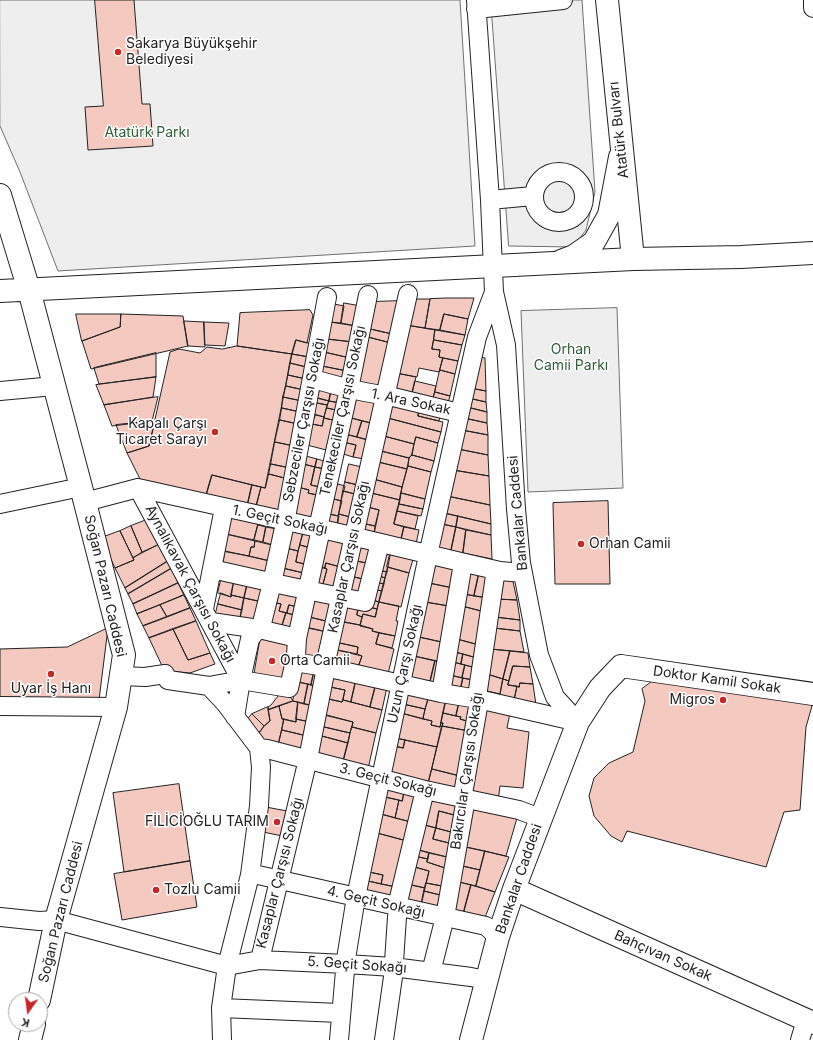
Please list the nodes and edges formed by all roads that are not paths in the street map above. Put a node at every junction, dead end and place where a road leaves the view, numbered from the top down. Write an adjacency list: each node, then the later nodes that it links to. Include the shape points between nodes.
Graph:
1 (563, 0): 4 (street)
2 (607, 0): 6 (main road, Atatürk Bulvarı)
3 (813, 0): 5 (street)
4 (476, 4): 9 (street, Bankalar Caddesi)
5 (813, 8)
6 (621, 153): 11 (main road, Atatürk Bulvarı); 12 (main road, via 609,215 594,242)
7 (0, 195): 14 (main road, Soğan Pazarı Caddesi)
8 (533, 196): 9 (street)
9 (490, 200): 13 (street, Bankalar Caddesi)
10 (813, 253): 11 (main road)
11 (633, 259): 12 (main road)
12 (557, 264): 13 (main road)
13 (492, 266): 14 (main road); 16 (street, Bankalar Caddesi)
14 (29, 290): 15 (main road); 21 (main road, Soğan Pazarı Caddesi)
15 (0, 291)
16 (494, 292): 25 (street, Uzun Çarşı Sokağı, via 476,337); 38 (street, Bankalar Caddesi, via 506,345 516,509)
17 (408, 294): 24 (street, Kasaplar Çarşısı Sokağı)
18 (368, 295): 22 (street, Tenekeciler Çarşısı Sokağı)
19 (327, 297): 30 (street, Sebzeciler Çarşısı Sokağı)
20 (317, 380): 22 (street, 1. Ara Sokak)
21 (54, 386): 23 (street); 27 (main road, Soğan Pazarı Caddesi)
22 (349, 389): 24 (street, 1. Ara Sokak); 31 (street, Tenekeciler Çarşısı Sokağı)
23 (0, 391)
24 (384, 396): 25 (street, 1. Ara Sokak); 32 (street, Kasaplar Çarşısı Sokağı)
25 (459, 413): 34 (street, Uzun Çarşı Sokağı)
26 (138, 488): 27 (street, 1. Geçit Sokağı); 29 (street, 1. Geçit Sokağı); 42 (street, Aynalıkavak Çarşısı Sokağı)
27 (83, 494): 28 (street, 1. Geçit Sokağı); 48 (main road, Soğan Pazarı Caddesi, via 124,655)
28 (0, 504)
29 (224, 508): 30 (street, 1. Geçit Sokağı); 36 (street)
30 (285, 521): 31 (street, 1. Geçit Sokağı); 39 (street, Sebzeciler Çarşısı Sokağı)
31 (320, 528): 32 (street, 1. Geçit Sokağı); 40 (street, Tenekeciler Çarşısı Sokağı)
32 (354, 537): 33 (street, 1. Geçit Sokağı); 41 (street, Kasaplar Çarşısı Sokağı)
33 (380, 543): 34 (street, 1. Geçit Sokağı); 41 (street, via 365,602)
34 (428, 554): 35 (street, 1. Geçit Sokağı); 50 (street, Uzun Çarşı Sokağı)
35 (465, 563): 37 (street, 1. Geçit Sokağı); 52 (street, via 462,568)
36 (212, 569): 39 (street); 42 (street)
37 (500, 571): 38 (street, 1. Geçit Sokağı); 54 (street, Bakırcılar Çarşısı Sokağı, via 495,576)
38 (523, 573): 58 (street, Bankalar Caddesi, via 538,655 555,697)
39 (272, 583): 40 (street); 43 (street, Sebzeciler Çarşısı Sokağı)
40 (308, 590): 41 (street); 44 (street, Tenekeciler Çarşısı Sokağı)
41 (340, 597): 47 (street, Kasaplar Çarşısı Sokağı)
42 (208, 615): 43 (street); 49 (street, Aynalıkavak Çarşısı Sokağı)
43 (259, 629): 44 (street); 49 (street, Sebzeciler Çarşısı Sokağı, via 250,639)
44 (297, 638): 45 (street, Tenekeciler Çarşısı Sokağı)
45 (295, 662): 47 (street); 49 (street, Tenekeciler Çarşısı Sokağı, via 290,688)
46 (621, 666): 53 (main road, Doktor Kamil Sokak); 58 (main road, Bankalar Caddesi, via 600,688)
47 (325, 667): 50 (street); 60 (street, Kasaplar Çarşısı Sokağı)
48 (121, 676): 51 (street, via 145,677 164,674 168,680); 56 (main road, Soğan Pazarı Caddesi)
49 (241, 680): 51 (street); 57 (street, Sebzeciler Çarşısı Sokağı)
50 (401, 683): 52 (street); 61 (street, Uzun Çarşı Sokağı)
51 (209, 686): 57 (street)
52 (441, 693): 54 (street)
53 (813, 694)
54 (478, 699): 58 (street); 63 (street, Bakırcılar Çarşısı Sokağı)
55 (0, 706): 56 (street)
56 (116, 707): 72 (main road, Soğan Pazarı Caddesi)
57 (235, 717): 59 (street)
58 (578, 722): 64 (main road, Bankalar Caddesi)
59 (259, 748): 60 (street, 3. Geçit Sokağı); 65 (street, via 259,806)
60 (308, 759): 61 (street, 3. Geçit Sokağı); 66 (street, Kasaplar Çarşısı Sokağı)
61 (381, 778): 62 (street, 3. Geçit Sokağı); 68 (street, Uzun Çarşı Sokağı)
62 (425, 790): 63 (street, 3. Geçit Sokağı); 69 (street)
63 (464, 799): 64 (street, 3. Geçit Sokağı, via 519,810); 71 (street, Bakırcılar Çarşısı Sokağı)
64 (540, 818): 67 (main road, Bankalar Caddesi)
65 (250, 875): 66 (street, 4. Geçit Sokağı); 76 (street)
66 (280, 880): 68 (street, 4. Geçit Sokağı); 74 (street, Kasaplar Çarşısı Sokağı)
67 (514, 889): 73 (main road, Bankalar Caddesi); 83 (main road, Bahçıvan Sokak)
68 (356, 897): 69 (street, 4. Geçit Sokağı); 75 (street, Uzun Çarşı Sokağı)
69 (398, 907): 71 (street, 4. Geçit Sokağı); 77 (street)
70 (0, 917): 72 (street)
71 (446, 917): 73 (street, 4. Geçit Sokağı, via 486,926); 78 (street, Bakırcılar Çarşısı Sokağı)
72 (56, 920): 76 (street); 80 (main road, Soğan Pazarı Caddesi)
73 (498, 937): 79 (main road, Bankalar Caddesi)
74 (260, 960): 75 (street, 5. Geçit Sokağı); 76 (street, 5. Geçit Sokağı)
75 (346, 964): 77 (street, 5. Geçit Sokağı); 82 (street, Uzun Çarşı Sokağı)
76 (227, 966): 81 (street)
77 (393, 966): 78 (street, 5. Geçit Sokağı); 86 (street)
78 (431, 972): 79 (street, 5. Geçit Sokağı)
79 (486, 980): 87 (main road, Bankalar Caddesi)
80 (41, 992)
81 (221, 1008): 82 (street); 84 (street)
82 (340, 1013): 85 (street, Uzun Çarşı Sokağı)
83 (807, 1027)
84 (222, 1040)
85 (339, 1040)
86 (384, 1040)
87 (471, 1040)

